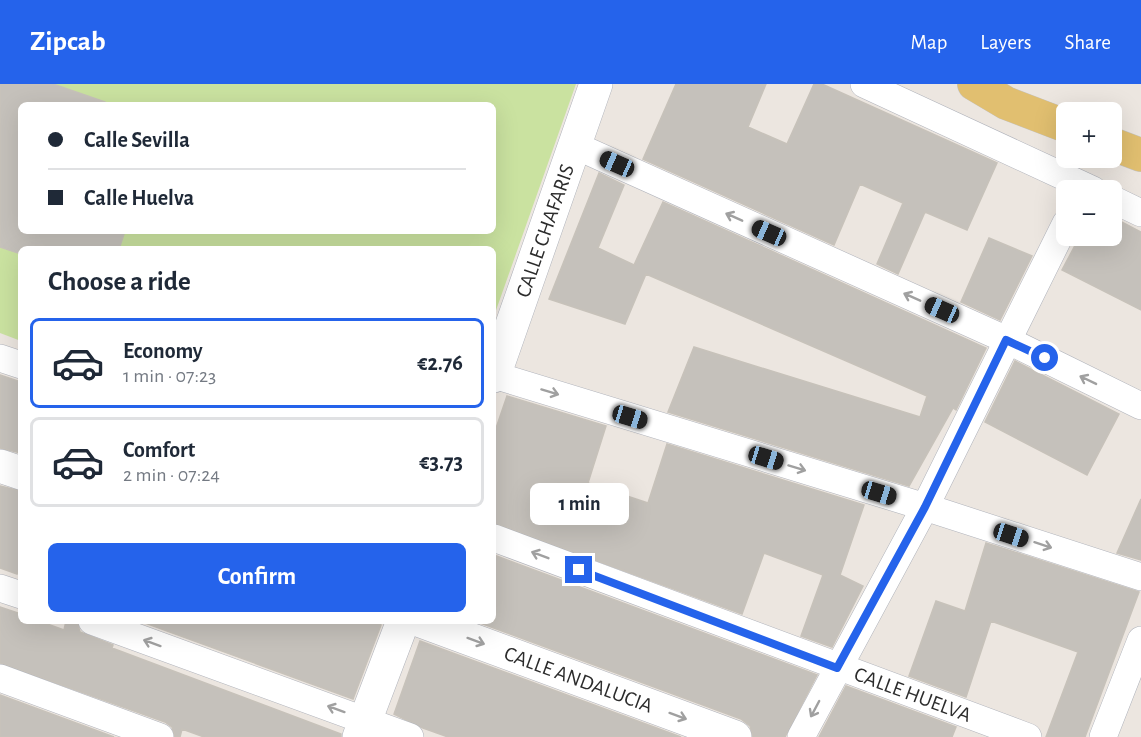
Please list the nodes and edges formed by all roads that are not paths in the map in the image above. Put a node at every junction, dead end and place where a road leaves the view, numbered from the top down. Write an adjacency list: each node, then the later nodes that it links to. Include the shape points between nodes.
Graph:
1 (596, 84): 5 (street, CALLE CHAFARIS)
2 (864, 84): 8 (street)
3 (974, 84): 4 (main road, via 1005,103)
4 (1056, 122)
5 (574, 145): 12 (street, one-way to 5); 15 (street, CALLE CHAFARIS)
6 (1122, 148): 7 (main road)
7 (1141, 155)
8 (1068, 180)
9 (1122, 204): 10 (street)
10 (1141, 213)
11 (1056, 242): 12 (street)
12 (1006, 340): 17 (street, one-way to 12); 20 (street)
13 (0, 358): 14 (street)
14 (18, 364)
15 (496, 370)
16 (496, 377): 20 (street, one-way to 20)
17 (1141, 406)
18 (0, 466): 19 (street)
19 (18, 472)
20 (925, 507): 22 (street, one-way to 22); 29 (street)
21 (496, 539): 29 (street, CALLE HUELVA, one-way to 21)
22 (1141, 577)
23 (0, 588): 24 (street)
24 (18, 594)
25 (100, 624): 31 (street, one-way to 25)
26 (402, 624): 31 (street)
27 (429, 624): 34 (street, CALLE ANDALUCIA, one-way to 34)
28 (1141, 640): 37 (street)
29 (837, 668): 35 (street, one-way to 35); 36 (street, CALLE HUELVA)
30 (0, 678): 32 (street)
31 (362, 728): 33 (street)
32 (160, 737)
33 (410, 737)
34 (735, 737)
35 (801, 737)
36 (1028, 737)
37 (1103, 737)

